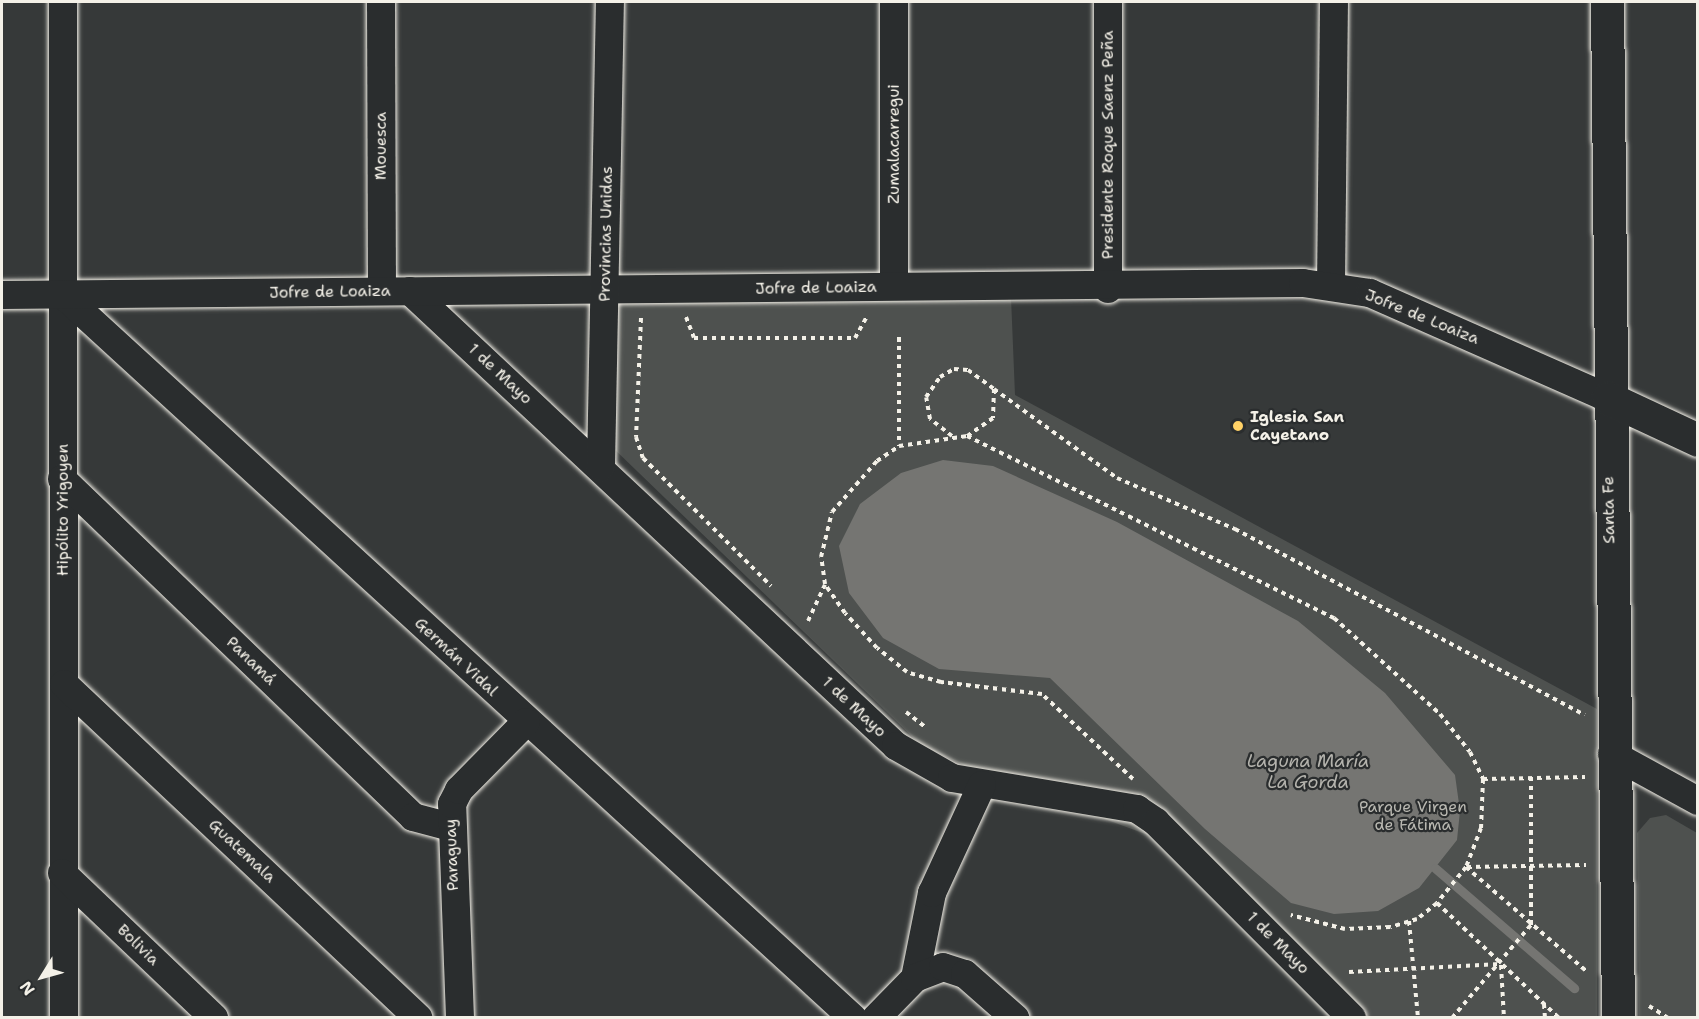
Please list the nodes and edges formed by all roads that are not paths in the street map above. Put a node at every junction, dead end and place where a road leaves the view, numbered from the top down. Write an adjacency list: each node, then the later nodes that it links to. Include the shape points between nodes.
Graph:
1 (63, 2): 14 (street, Hipólito Yrigoyen)
2 (381, 2): 12 (street, Mouesca)
3 (610, 2): 11 (street, Provincias Unidas)
4 (894, 2): 8 (street, Zumalacarregui)
5 (1108, 2): 10 (street, Presidente Roque Saenz Peña)
6 (1334, 2): 9 (street)
7 (1607, 2): 16 (street, Santa Fe)
8 (894, 286): 10 (street, Jofre de Loaiza); 11 (street, Jofre de Loaiza)
9 (1331, 286): 10 (street, Jofre de Loaiza); 16 (street, Jofre de Loaiza, via 1400,305)
10 (1108, 288)
11 (605, 290): 13 (street, Jofre de Loaiza); 18 (street, Provincias Unidas)
12 (382, 291): 13 (street, Jofre de Loaiza); 14 (street, Jofre de Loaiza)
13 (410, 291): 18 (street, 1 de Mayo)
14 (62, 294): 15 (street, Jofre de Loaiza); 19 (street, Hipólito Yrigoyen); 21 (street, Germán Vidal)
15 (2, 295)
16 (1608, 398): 17 (street); 22 (street, Santa Fe)
17 (1698, 440)
18 (601, 467): 23 (street, 1 de Mayo, via 896,746 952,778)
19 (62, 479): 20 (street, Hipólito Yrigoyen); 25 (street, Panamá, via 413,817)
20 (64, 684): 26 (street, Hipólito Yrigoyen); 31 (street, Guatemala)
21 (526, 722): 25 (street, Paraguay, via 459,789); 33 (street, Germán Vidal)
22 (1612, 754): 24 (street); 28 (street, Santa Fe)
23 (982, 785): 27 (street, via 932,893); 36 (street, 1 de Mayo, via 1137,809)
24 (1698, 801)
25 (450, 827): 32 (street, Paraguay)
26 (62, 873): 29 (street, Hipólito Yrigoyen); 30 (street, Bolivia)
27 (915, 978): 34 (street); 35 (street, via 943,967 965,974)
28 (1632, 1010)
29 (64, 1017)
30 (214, 1017)
31 (419, 1017)
32 (460, 1017)
33 (853, 1017)
34 (876, 1017)
35 (1015, 1017)
36 (1352, 1017)

